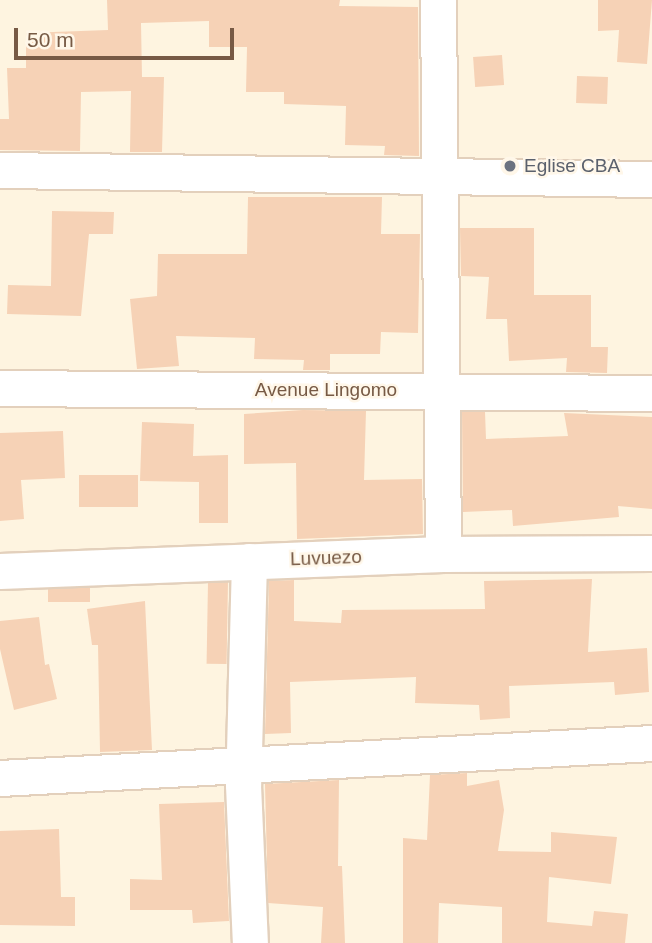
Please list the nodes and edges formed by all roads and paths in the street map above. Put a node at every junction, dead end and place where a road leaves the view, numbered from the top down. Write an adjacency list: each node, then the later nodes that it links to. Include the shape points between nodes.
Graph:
1 (438, 0): 3 (street)
2 (0, 170): 3 (street)
3 (437, 176): 4 (street); 6 (street)
4 (652, 179)
5 (0, 388): 6 (street, Avenue Lingomo)
6 (439, 391): 7 (street, Avenue Lingomo); 9 (street)
7 (652, 393)
8 (652, 553): 9 (street, Luvuezo)
9 (443, 554): 10 (street, Luvuezo)
10 (249, 561): 11 (street, Luvuezo); 13 (street)
11 (0, 571)
12 (652, 743): 13 (street)
13 (244, 762): 14 (street); 15 (street)
14 (0, 778)
15 (250, 943)

